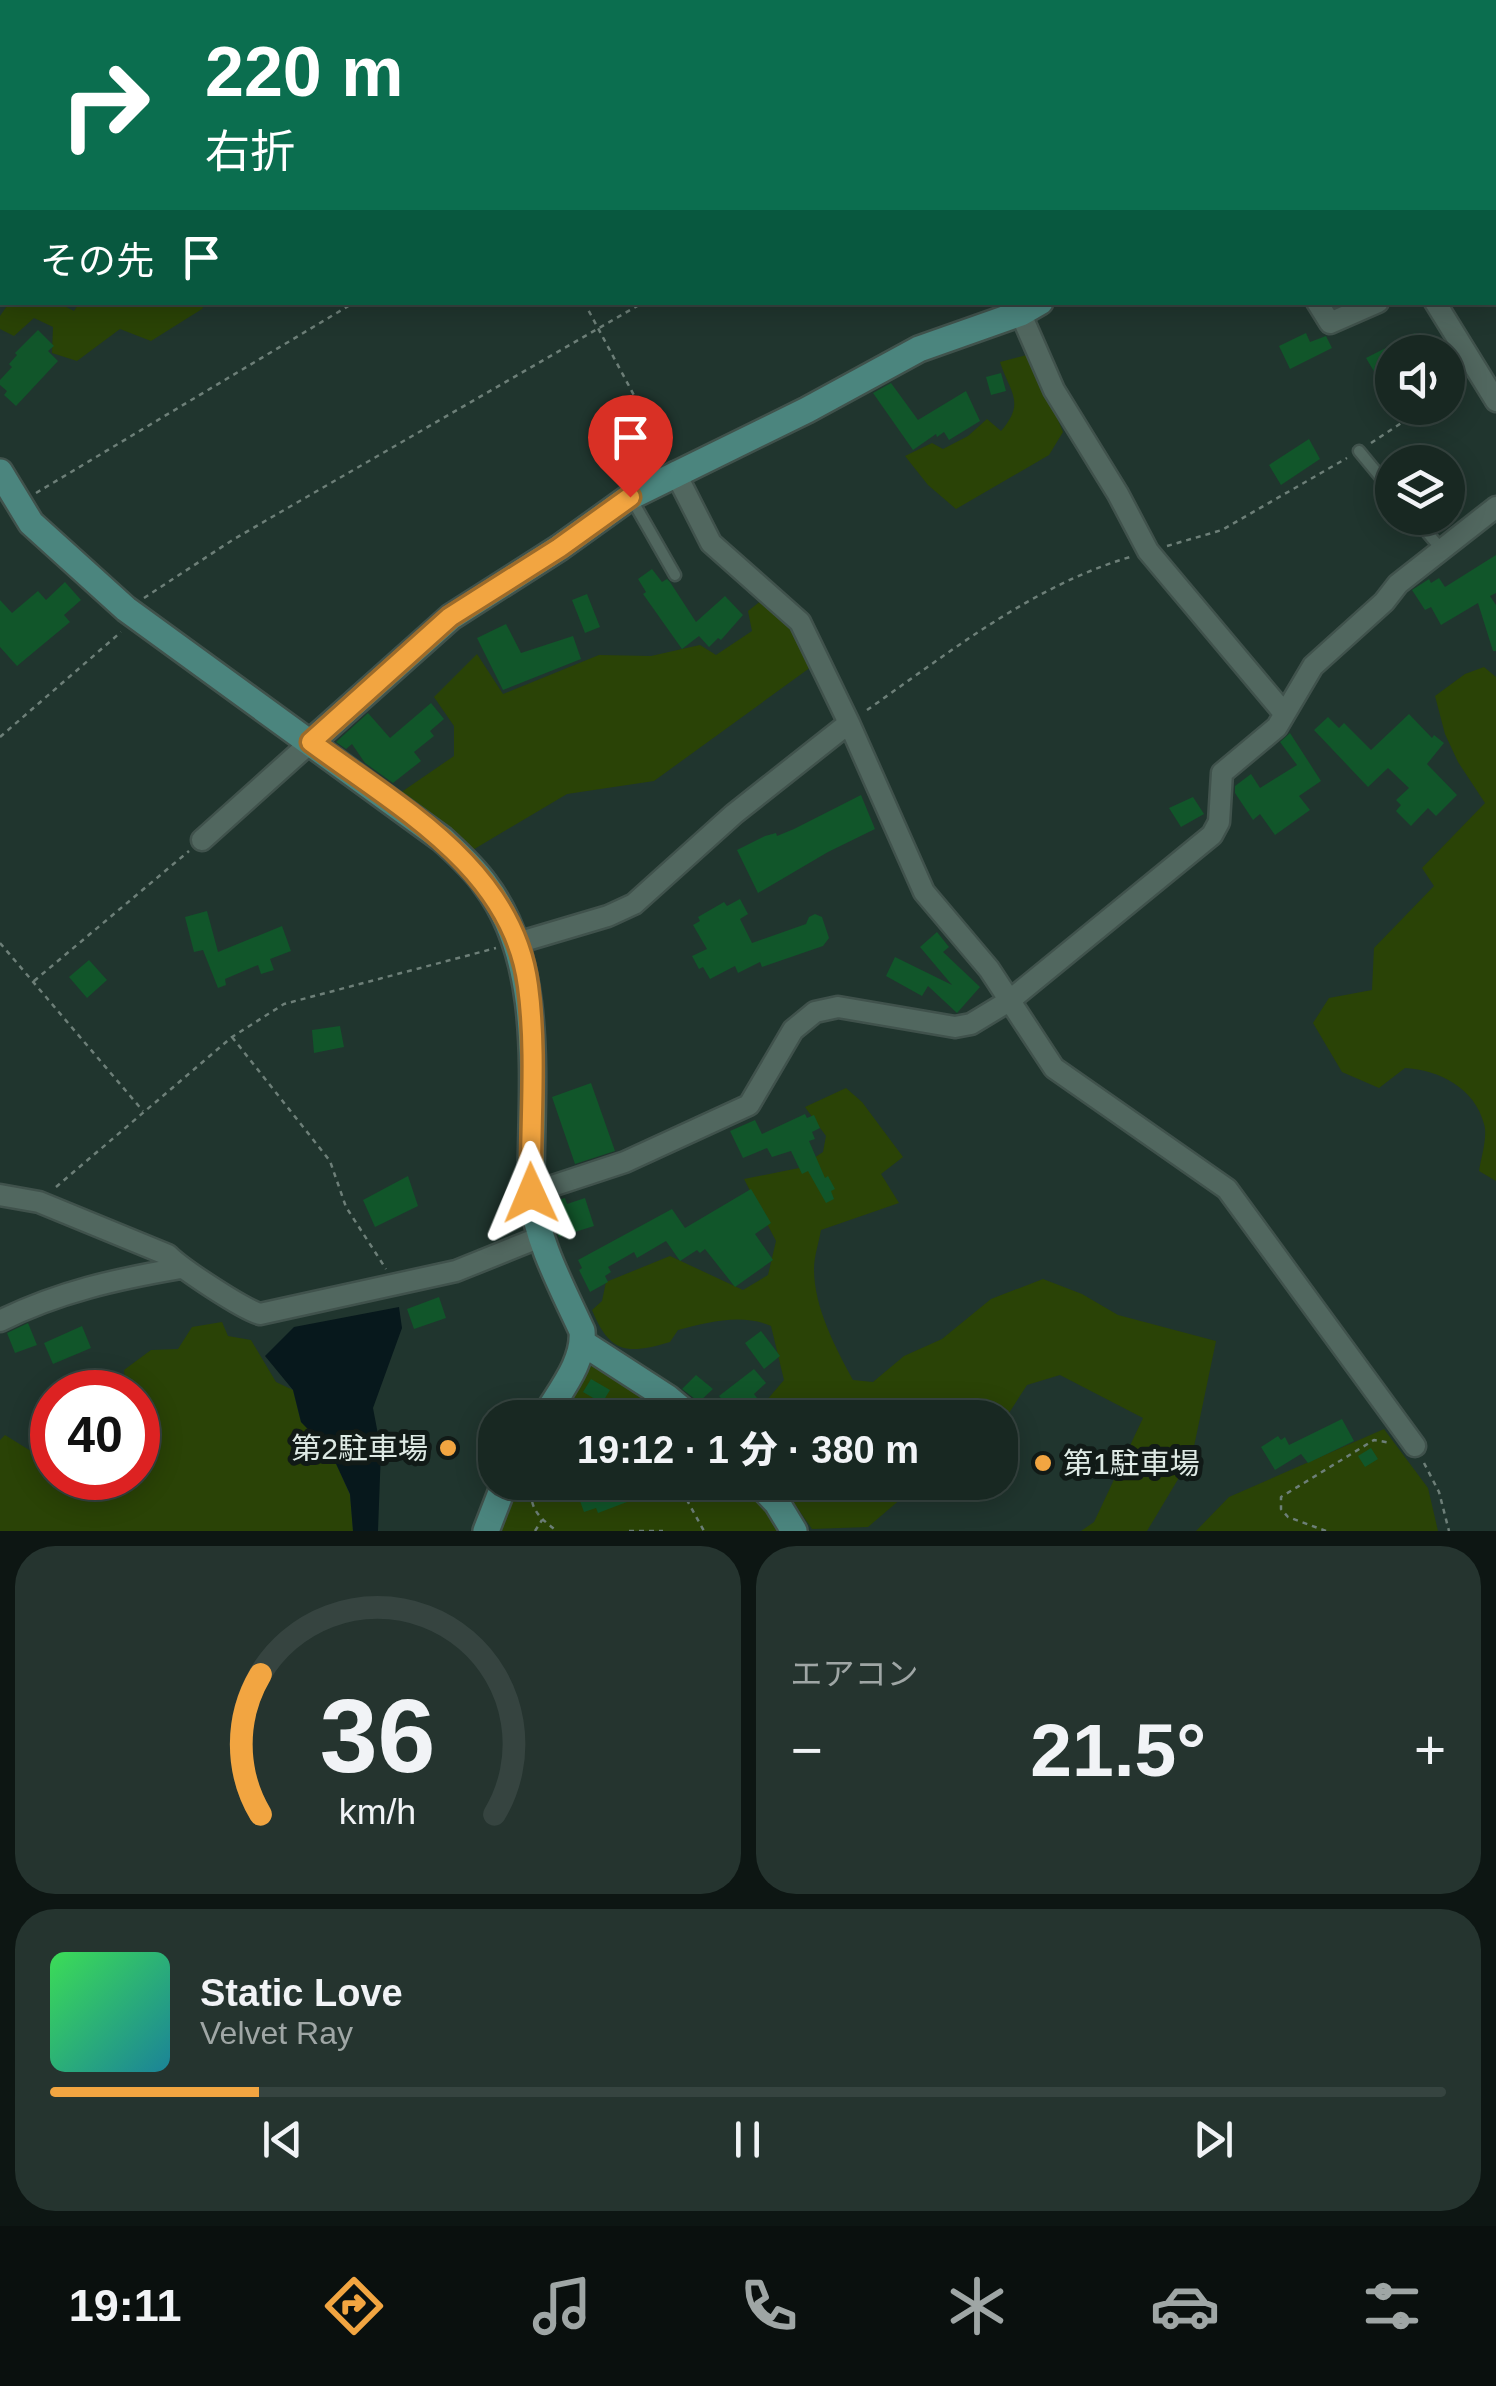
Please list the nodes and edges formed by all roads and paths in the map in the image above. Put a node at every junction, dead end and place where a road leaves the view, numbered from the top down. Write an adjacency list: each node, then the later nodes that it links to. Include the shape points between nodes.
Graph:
1 (350, 305): 16 (path)
2 (586, 305): 8 (path)
3 (638, 305): 8 (path)
4 (1319, 305): 5 (street, via 1330,324)
5 (1371, 305)
6 (1437, 305): 9 (street)
7 (1026, 306): 13 (street, via 919,349); 21 (street, via 1054,390 1148,552)
8 (599, 326): 13 (path); 20 (path, via 234,539)
9 (1496, 401)
10 (1359, 451): 11 (lane)
11 (1375, 470)
12 (0, 472): 16 (street)
13 (675, 472): 14 (street); 22 (street, via 711,544 800,622)
14 (630, 497): 19 (lane); 24 (street, via 450,617)
15 (1496, 507): 18 (street)
16 (9, 511): 20 (street)
17 (1429, 535): 18 (lane)
18 (1442, 550): 21 (street, via 1313,666)
19 (675, 576)
20 (132, 614): 23 (path); 24 (street)
21 (1284, 713): 29 (street, via 1222,773 1212,835)
22 (849, 723): 27 (street, via 634,904); 29 (street, via 924,892)
23 (0, 737)
24 (311, 742): 25 (street); 27 (street, via 442,839 487,886)
25 (202, 840): 28 (path)
26 (0, 943): 28 (path)
27 (517, 943): 30 (path, via 284,1004); 32 (street, via 530,1016)
28 (33, 982): 31 (path)
29 (1009, 1002): 32 (street, via 954,1027 838,1007 814,1012 793,1030 749,1106 625,1162); 42 (street, via 1054,1068 1227,1189)
30 (232, 1037): 31 (path); 37 (path, via 330,1160 346,1206 378,1251)
31 (144, 1112): 34 (path)
32 (531, 1193): 35 (street)
33 (0, 1194): 34 (street)
34 (39, 1202): 36 (street, via 168,1254)
35 (538, 1238): 37 (street, via 456,1271); 39 (street)
36 (181, 1268): 37 (street, via 260,1314); 38 (street, via 106,1282)
37 (392, 1285)
38 (0, 1322)
39 (583, 1343): 40 (street); 41 (street)
40 (555, 1400)
41 (670, 1400)
42 (1415, 1446): 56 (path, via 1374,1440 1281,1497 1288,1517); 57 (path)
43 (499, 1500): 49 (street)
44 (530, 1500): 47 (path)
45 (687, 1500): 54 (path)
46 (774, 1500): 55 (street)
47 (542, 1520): 50 (path); 51 (path)
48 (657, 1530): 52 (path); 53 (path)
49 (486, 1531)
50 (536, 1531)
51 (557, 1531)
52 (629, 1531)
53 (664, 1531)
54 (704, 1531)
55 (794, 1531)
56 (1326, 1531)
57 (1450, 1531)

